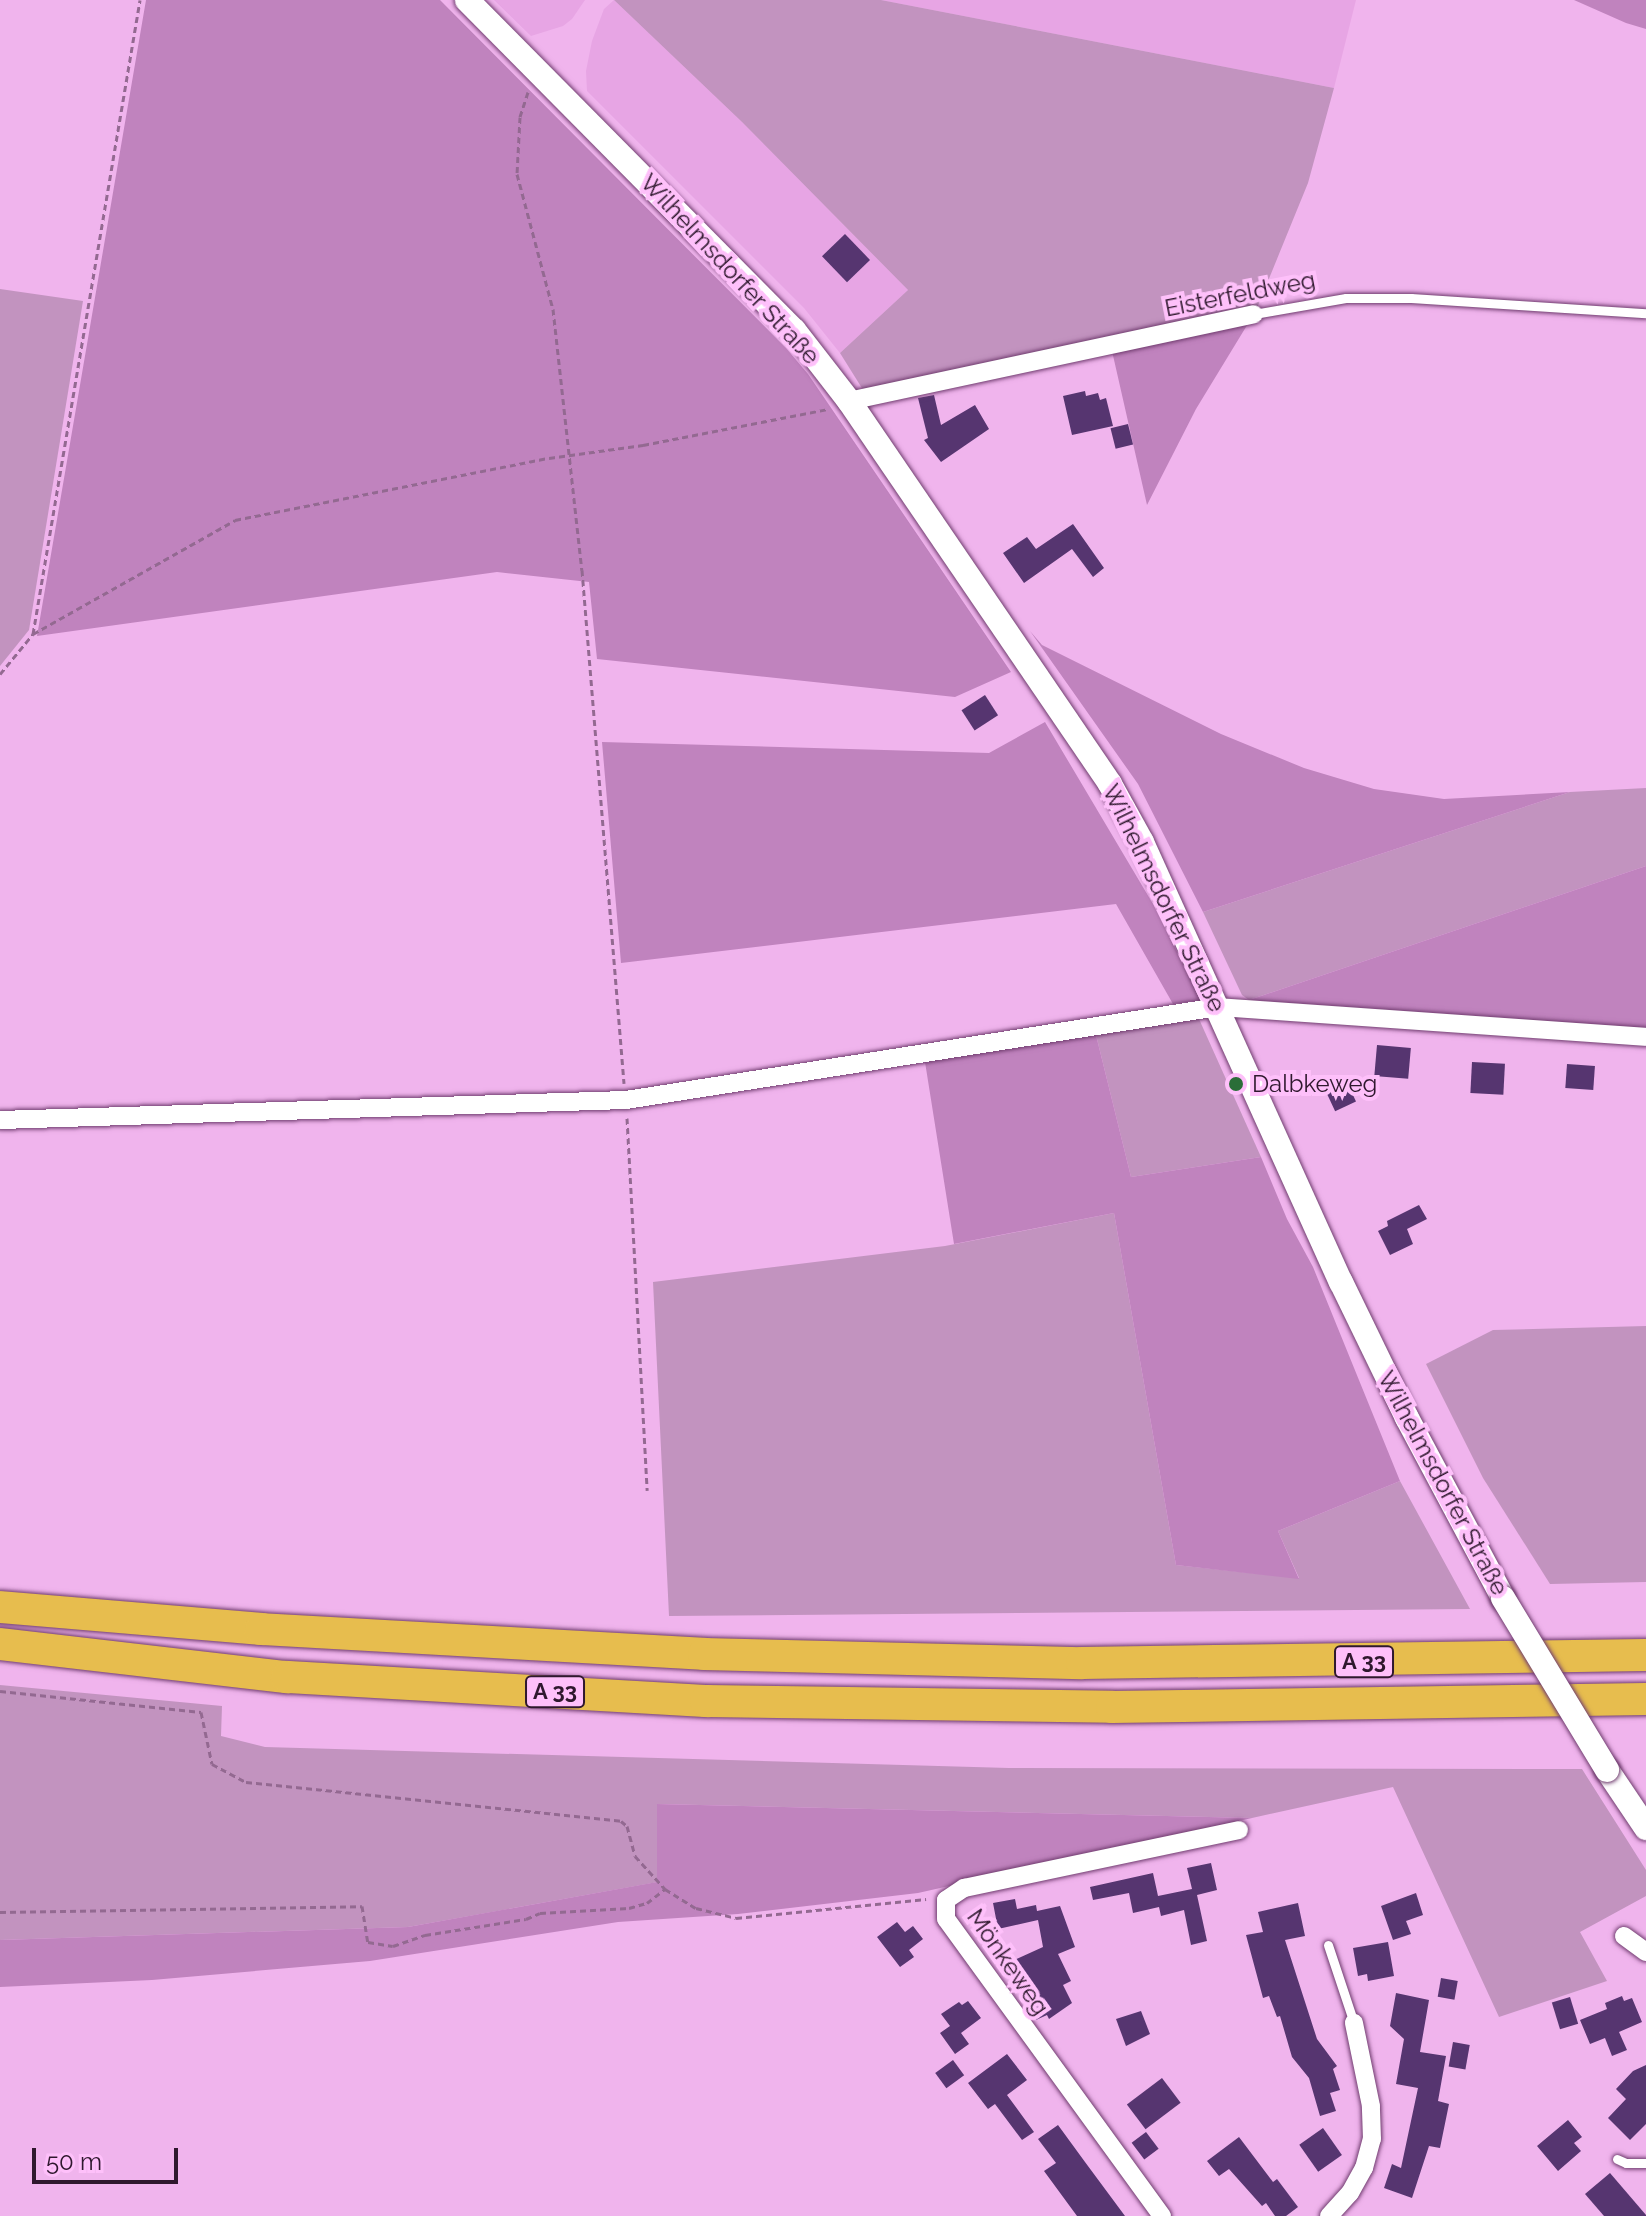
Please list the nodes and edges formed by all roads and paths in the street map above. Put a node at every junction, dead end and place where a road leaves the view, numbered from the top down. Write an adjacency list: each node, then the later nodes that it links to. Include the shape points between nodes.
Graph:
1 (140, 0): 8 (path)
2 (467, 0): 3 (street, Wilhelmsdorfer Straße)
3 (535, 67): 6 (street, Wilhelmsdorfer Straße, via 794,330); 7 (path, via 520,117 517,174 553,309)
4 (1646, 313): 5 (lane, Eisterfeldweg, via 1346,298)
5 (1254, 314): 6 (street, Eisterfeldweg)
6 (849, 401): 7 (path, via 643,445); 10 (street, Wilhelmsdorfer Straße, via 1110,784)
7 (567, 455): 8 (path, via 235,520); 12 (path, via 585,600)
8 (33, 634): 9 (path)
9 (0, 674)
10 (1218, 1007): 11 (street); 12 (street); 20 (street, Wilhelmsdorfer Straße, bridge, via 1407,1418 1503,1598)
11 (1646, 1037)
12 (626, 1100): 13 (street); 14 (path)
13 (0, 1120)
14 (647, 1490)
15 (0, 1607): 17 (highway, A 33, via 470,1643 704,1654 1082,1663)
16 (0, 1644): 19 (highway, A 33, via 287,1677 706,1701 1112,1707)
17 (1646, 1655)
18 (0, 1691): 22 (path, via 201,1712 212,1764 246,1782 621,1821 635,1856)
19 (1646, 1699)
20 (1646, 1828)
21 (1239, 1830): 23 (street, Mönkeweg, via 964,1888)
22 (665, 1889): 23 (path, via 696,1908 736,1918 917,1898); 24 (path, via 629,1908 540,1913 393,1946 368,1942 362,1906)
23 (946, 1900): 31 (street, Mönkeweg, via 946,1919)
24 (0, 1912)
25 (1624, 1936): 27 (street)
26 (1328, 1945): 28 (lane)
27 (1646, 1952)
28 (1354, 2023): 32 (street, via 1371,2106 1372,2139 1364,2168)
29 (1617, 2159): 30 (lane)
30 (1646, 2163)
31 (1162, 2216)
32 (1329, 2216)

